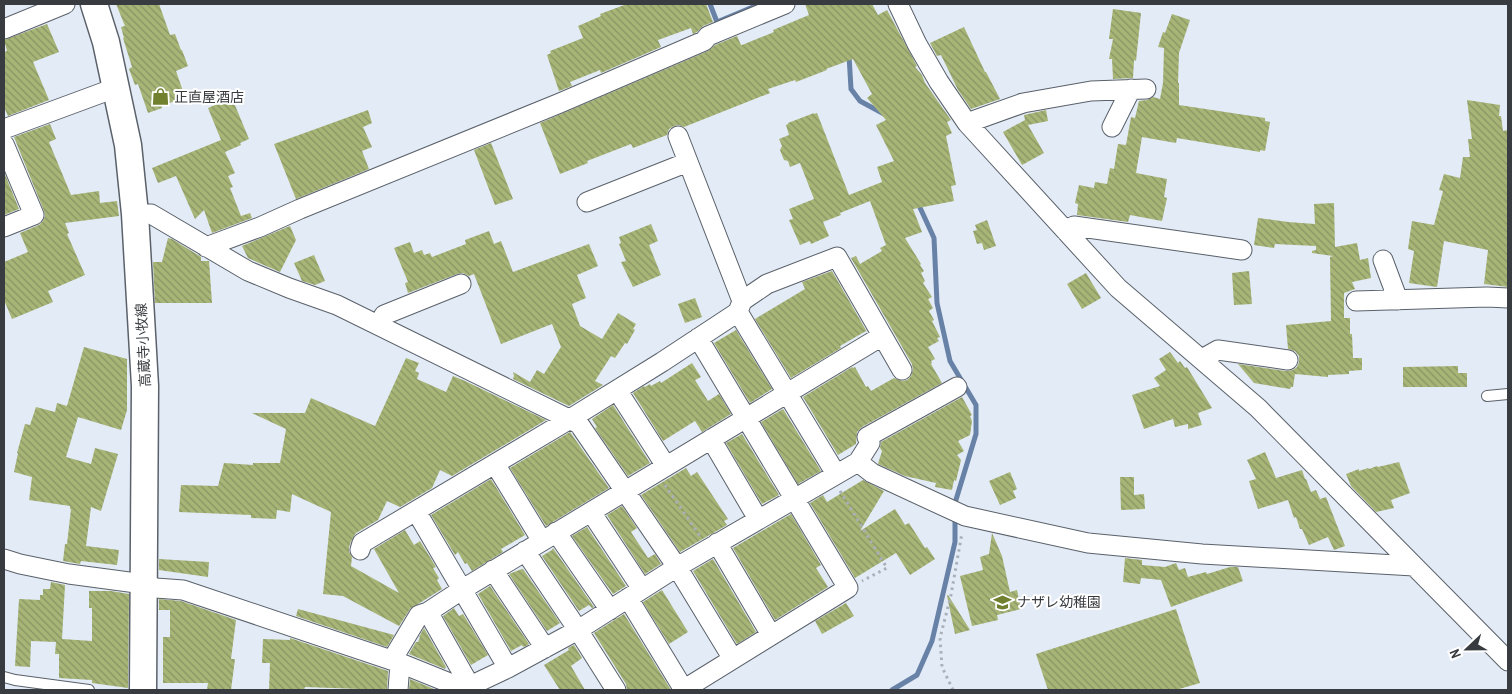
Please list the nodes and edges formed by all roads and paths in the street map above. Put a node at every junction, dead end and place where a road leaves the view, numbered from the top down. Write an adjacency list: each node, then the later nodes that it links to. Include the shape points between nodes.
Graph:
1 (65, 4): 5 (street)
2 (94, 4): 7 (main road, 高蔵寺小牧線)
3 (785, 4): 18 (street, via 560,104)
4 (898, 4): 8 (street, via 917,44)
5 (24, 12): 6 (street)
6 (4, 29)
7 (115, 88): 10 (street); 15 (main road, 高蔵寺小牧線, via 128,145)
8 (967, 124): 9 (street, via 1024,103 1091,91 1139,89); 17 (street)
9 (1112, 128)
10 (4, 129)
11 (678, 136): 13 (street)
12 (4, 144): 16 (street, via 34,215)
13 (688, 162): 14 (street); 25 (street)
14 (587, 202)
15 (136, 214): 18 (street, via 150,214); 58 (main road, 高蔵寺小牧線, via 145,386)
16 (4, 227)
17 (1065, 230): 19 (street, via 1074,226); 29 (street, via 1118,288)
18 (206, 247): 26 (street, via 248,271)
19 (1242, 250)
20 (1383, 260): 23 (street)
21 (461, 284): 26 (street, via 384,315)
22 (1508, 298): 23 (street)
23 (1398, 300): 24 (street)
24 (1356, 301)
25 (740, 307): 27 (street, via 767,284 837,257); 28 (street); 34 (street)
26 (380, 325): 38 (street)
27 (882, 336): 31 (street); 34 (street)
28 (698, 338): 33 (street); 37 (street)
29 (1202, 360): 30 (street, via 1218,350); 55 (street, via 1258,408)
30 (1288, 360)
31 (902, 370)
32 (956, 387): 40 (street, via 868,437 870,443)
33 (617, 390): 38 (street); 42 (street)
34 (786, 393): 37 (street); 43 (street)
35 (1508, 394): 36 (lane)
36 (1487, 396)
37 (746, 418): 39 (street); 45 (street)
38 (570, 419): 41 (street); 44 (street, via 579,424)
39 (711, 439): 42 (street); 49 (street)
40 (858, 462): 43 (street); 48 (street, via 872,473)
41 (494, 464): 46 (street); 50 (street)
42 (661, 469): 44 (street); 51 (path)
43 (834, 476): 45 (street); 59 (path, via 887,568)
44 (625, 491): 47 (street); 56 (street)
45 (794, 498): 49 (street); 59 (street)
46 (416, 511): 52 (street, via 362,543); 60 (street)
47 (590, 512): 50 (street); 61 (street)
48 (964, 516): 55 (street, via 1088,543 1202,554); 78 (path, via 940,638 942,667)
49 (758, 519): 51 (street)
50 (549, 537): 53 (street); 62 (street)
51 (713, 546): 56 (street); 65 (street)
52 (360, 550)
53 (525, 551): 57 (street); 64 (street)
54 (4, 558): 58 (street, via 69,574)
55 (1414, 566): 68 (street)
56 (677, 567): 61 (street); 67 (street)
57 (494, 570): 60 (street); 66 (street)
58 (144, 584): 69 (street, via 184,590); 74 (main road, 高蔵寺小牧線)
59 (848, 588): 65 (street)
60 (463, 589): 63 (street); 70 (street)
61 (635, 594): 62 (street); 77 (street)
62 (610, 610): 64 (street)
63 (428, 612): 69 (street, via 419,615); 72 (street)
64 (578, 630): 66 (street); 76 (street)
65 (772, 635): 67 (street)
66 (544, 648): 70 (street)
67 (733, 659): 77 (street)
68 (1508, 660)
69 (396, 661): 72 (street); 75 (street)
70 (508, 668): 72 (street)
71 (4, 677): 73 (lane)
72 (465, 688)
73 (89, 690)
74 (143, 690)
75 (398, 690)
76 (616, 690)
77 (684, 690)
78 (952, 690)

